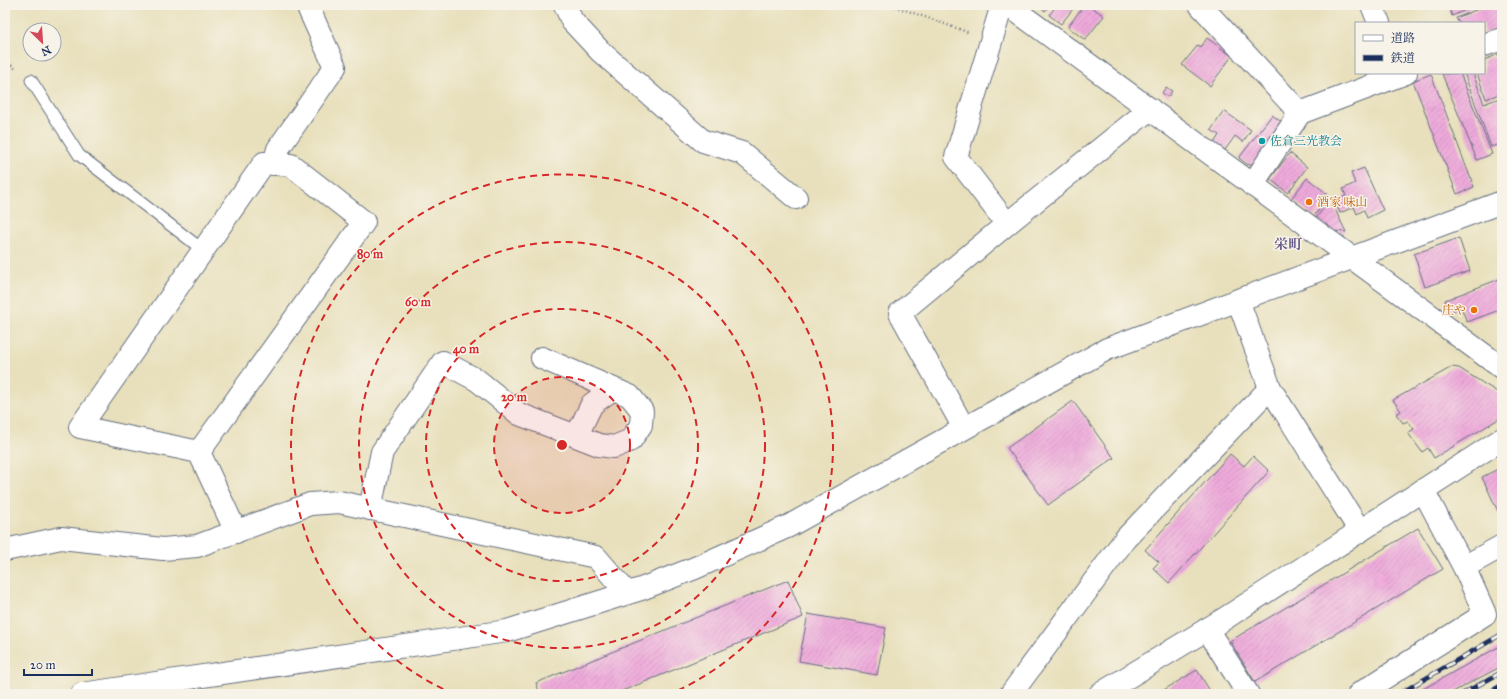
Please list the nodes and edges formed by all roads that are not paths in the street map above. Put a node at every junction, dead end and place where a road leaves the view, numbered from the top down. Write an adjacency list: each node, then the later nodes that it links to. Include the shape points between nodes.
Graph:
1 (307, 5): 14 (street, via 335,67 278,149)
2 (565, 5): 16 (street, via 572,21 601,52 703,141 742,153)
3 (1002, 5): 18 (street, via 956,157)
4 (1008, 5): 12 (street)
5 (1200, 5): 13 (street)
6 (1372, 5): 7 (street)
7 (1379, 22)
8 (1502, 39): 9 (street)
9 (1485, 45)
10 (1402, 74): 13 (street)
11 (31, 80): 19 (lane, via 79,155)
12 (1150, 109): 15 (street); 18 (street)
13 (1300, 113): 15 (street)
14 (274, 164): 19 (street, via 264,163); 29 (street, via 291,165 364,222)
15 (1252, 185): 20 (street)
16 (796, 198)
17 (1502, 202): 20 (street)
18 (1007, 224): 26 (street, via 900,313)
19 (203, 250): 29 (street, via 80,427)
20 (1352, 258): 21 (street); 23 (street)
21 (1238, 300): 24 (street); 26 (street, via 1106,349)
22 (542, 358): 25 (street)
23 (1502, 368)
24 (1270, 388): 32 (street); 40 (street, via 1125,539)
25 (613, 389): 27 (street, via 592,404); 27 (street, via 630,396 642,411 641,425 631,440 614,447 599,445)
26 (964, 428): 37 (street, via 789,526 695,568)
27 (576, 435): 31 (street, via 519,414 477,380 443,362 382,452)
28 (1502, 440): 30 (street)
29 (199, 452): 33 (street)
30 (1423, 490): 32 (street); 36 (street)
31 (370, 509): 33 (street, via 339,502 310,504); 37 (street, via 596,557)
32 (1360, 531): 38 (street)
33 (236, 532): 35 (street, via 196,546 163,549 61,538)
34 (1502, 546): 36 (street)
35 (5, 550)
36 (1464, 567): 43 (street, via 1485,614)
37 (627, 593): 39 (street, via 507,631)
38 (1207, 629): 41 (street); 42 (street)
39 (82, 694)
40 (1011, 694)
41 (1100, 694)
42 (1248, 694)
43 (1358, 694)

